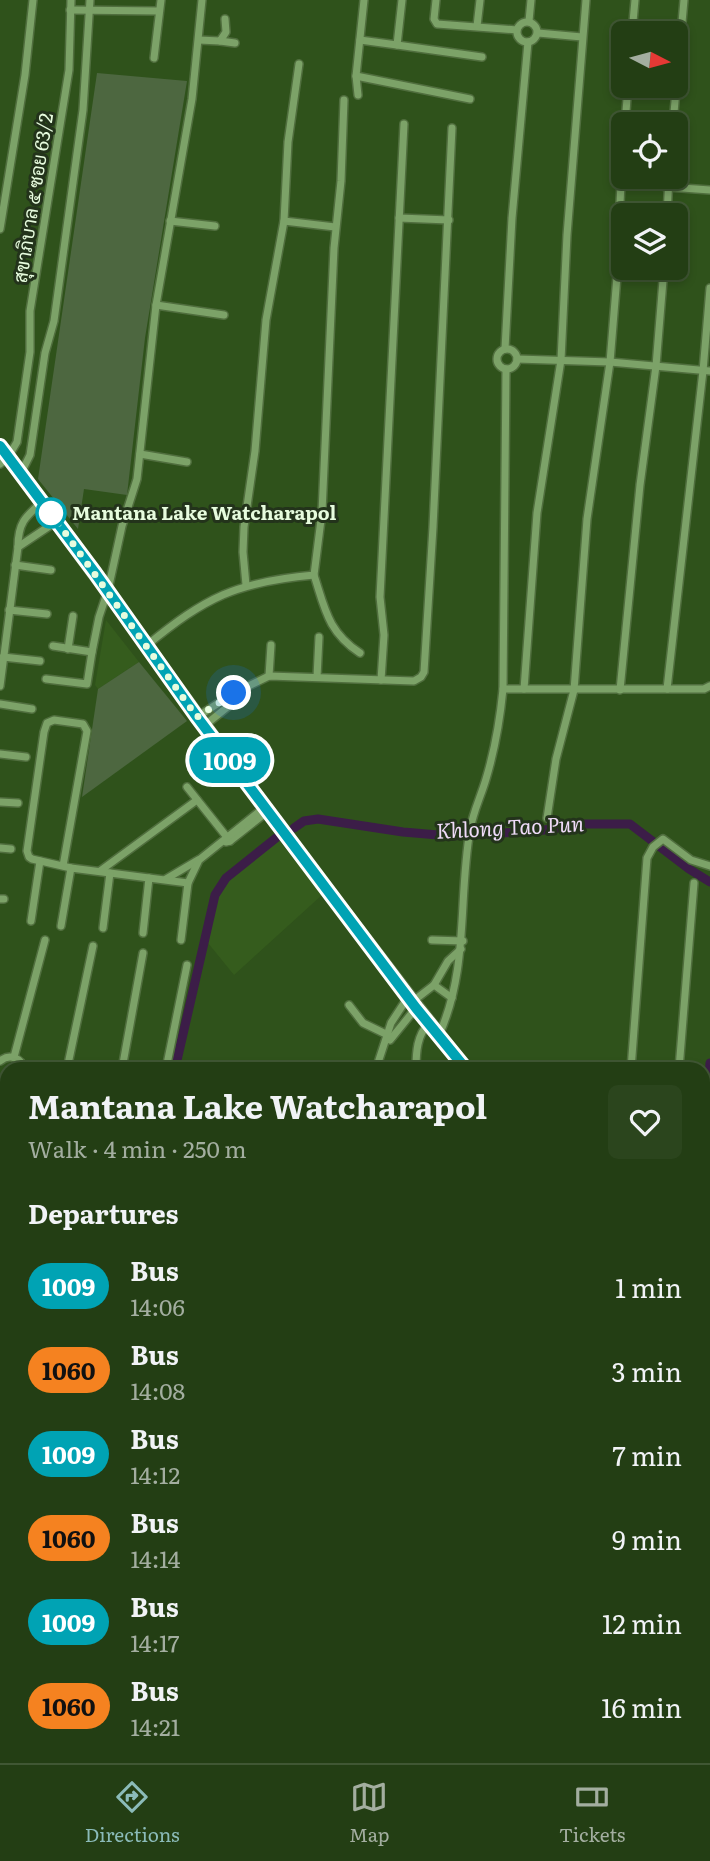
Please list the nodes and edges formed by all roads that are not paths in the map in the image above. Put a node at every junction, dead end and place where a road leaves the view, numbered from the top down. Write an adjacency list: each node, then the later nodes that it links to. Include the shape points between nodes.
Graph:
1 (33, 0): 48 (street)
2 (71, 0): 14 (street, สุขาภิบาล ๕ ซอย 63/2)
3 (90, 0): 15 (street)
4 (160, 0): 16 (street)
5 (202, 0): 24 (street)
6 (364, 0): 25 (street)
7 (402, 0): 29 (street)
8 (436, 0): 20 (street, via 437,24)
9 (480, 0): 20 (street)
10 (531, 0): 18 (street)
11 (586, 0): 23 (street)
12 (635, 0): 19 (street)
13 (684, 0): 37 (street)
14 (70, 10): 15 (street); 55 (street, สุขาภิบาล ๕ ซอย 63/2, via 69,70 30,311)
15 (89, 10): 16 (street); 56 (street, via 83,110 54,321)
16 (159, 11): 31 (street)
17 (225, 19): 26 (street, via 227,29)
18 (529, 21): 21 (street); 22 (street)
19 (633, 21)
20 (477, 26): 21 (street)
21 (517, 30): 27 (street, via 519,39)
22 (538, 33): 23 (street); 27 (street)
23 (582, 37): 58 (street)
24 (199, 40): 26 (street); 45 (street)
25 (360, 40): 29 (street); 33 (street)
26 (220, 41): 28 (street)
27 (528, 42): 54 (street)
28 (235, 43)
29 (397, 45): 30 (street)
30 (482, 57)
31 (154, 58)
32 (299, 64): 44 (street, via 288,142)
33 (356, 76): 34 (street); 35 (street)
34 (358, 95)
35 (470, 99)
36 (344, 100): 47 (street)
37 (674, 112)
38 (404, 124): 42 (street)
39 (452, 128): 43 (street)
40 (688, 188): 41 (street)
41 (710, 190)
42 (399, 218): 43 (street); 93 (street, via 380,597 384,635)
43 (449, 220): 93 (street, via 426,664 414,681)
44 (285, 221): 47 (street); 76 (street, via 265,320 244,527)
45 (170, 222): 46 (street); 52 (street)
46 (215, 226)
47 (335, 227): 75 (street, via 322,512)
48 (0, 229)
49 (617, 280): 59 (street)
50 (663, 280): 60 (street)
51 (710, 288): 62 (street)
52 (156, 305): 53 (street); 65 (street)
53 (224, 315)
54 (506, 349): 57 (street); 61 (street, via 497,359)
55 (30, 352): 56 (street); 63 (street, สุขาภิบาล ๕ ซอย 63/2)
56 (45, 353): 66 (street)
57 (517, 359): 58 (street); 61 (street)
58 (561, 360): 59 (street); 97 (street, via 537,513)
59 (610, 362): 60 (street); 99 (street, via 587,519)
60 (656, 366): 62 (street); 100 (street)
61 (506, 369): 96 (street)
62 (707, 371): 98 (street)
63 (17, 442): 66 (street); 67 (street)
64 (0, 446): 67 (main road)
65 (140, 454): 68 (street); 77 (street)
66 (30, 455): 69 (street)
67 (4, 460): 69 (main road)
68 (187, 462)
69 (21, 473): 70 (main road)
70 (43, 502): 71 (main road); 72 (street, via 19,527)
71 (57, 521): 72 (street); 77 (main road)
72 (18, 547): 73 (street)
73 (15, 565): 74 (street); 78 (street)
74 (51, 570)
75 (314, 575): 76 (street); 87 (street, via 338,637)
76 (246, 585): 84 (street, via 195,609)
77 (108, 590): 84 (main road); 86 (street)
78 (9, 610): 79 (street); 88 (street)
79 (47, 614)
80 (74, 616): 85 (street)
81 (319, 637): 91 (street)
82 (271, 645): 90 (street)
83 (53, 646): 85 (street)
84 (146, 646): 103 (main road)
85 (68, 649): 86 (street)
86 (92, 652): 92 (street, via 87,684)
87 (359, 653)
88 (3, 657): 89 (street); 94 (street)
89 (40, 661)
90 (269, 676): 91 (street); 103 (street, via 225,698)
91 (317, 677): 93 (street)
92 (46, 679)
93 (381, 680)
94 (0, 686)
95 (710, 686): 98 (street)
96 (503, 689): 97 (street); 132 (street, via 495,747 470,834)
97 (524, 689): 99 (street)
98 (667, 689): 100 (street)
99 (574, 690): 100 (street); 111 (street)
100 (620, 690)
101 (0, 704): 102 (street)
102 (32, 709)
103 (201, 721): 110 (main road)
104 (0, 754): 105 (street)
105 (26, 757)
106 (187, 787): 107 (street)
107 (197, 800): 112 (street); 119 (street)
108 (0, 802): 109 (street)
109 (18, 803)
110 (266, 809): 112 (street); 138 (main road)
111 (547, 818)
112 (226, 840): 115 (street)
113 (0, 848): 114 (street)
114 (11, 849)
115 (199, 860): 122 (street); 123 (street)
116 (40, 861): 118 (street); 118 (street, via 29,857 27,851 45,726 54,720 83,723 87,736); 125 (street)
117 (710, 866): 152 (street, via 691,860 663,839 648,859)
118 (67, 867): 119 (street); 126 (street)
119 (100, 871): 120 (street)
120 (110, 873): 121 (street); 127 (street)
121 (149, 878): 122 (street); 128 (street)
122 (165, 880): 123 (street)
123 (188, 883): 130 (street)
124 (694, 883): 153 (street)
125 (31, 921)
126 (61, 926)
127 (103, 929)
128 (143, 933)
129 (45, 940): 143 (street)
130 (181, 940)
131 (432, 940): 132 (street)
132 (462, 944): 136 (street); 137 (street)
133 (93, 946): 146 (street)
134 (143, 953): 147 (street)
135 (187, 965): 148 (street)
136 (434, 985): 137 (street); 138 (street)
137 (452, 998): 142 (street)
138 (412, 1002): 140 (main road); 141 (street); 141 (street, via 394,1017)
139 (349, 1005): 141 (street, via 363,1023)
140 (429, 1023): 142 (main road); 150 (street, via 416,1049)
141 (389, 1036): 149 (street)
142 (439, 1036): 151 (main road)
143 (14, 1057): 144 (street); 145 (street)
144 (0, 1061)
145 (21, 1062)
146 (68, 1062)
147 (122, 1062)
148 (167, 1062)
149 (378, 1062)
150 (416, 1062)
151 (460, 1062)
152 (632, 1062)
153 (680, 1062)

